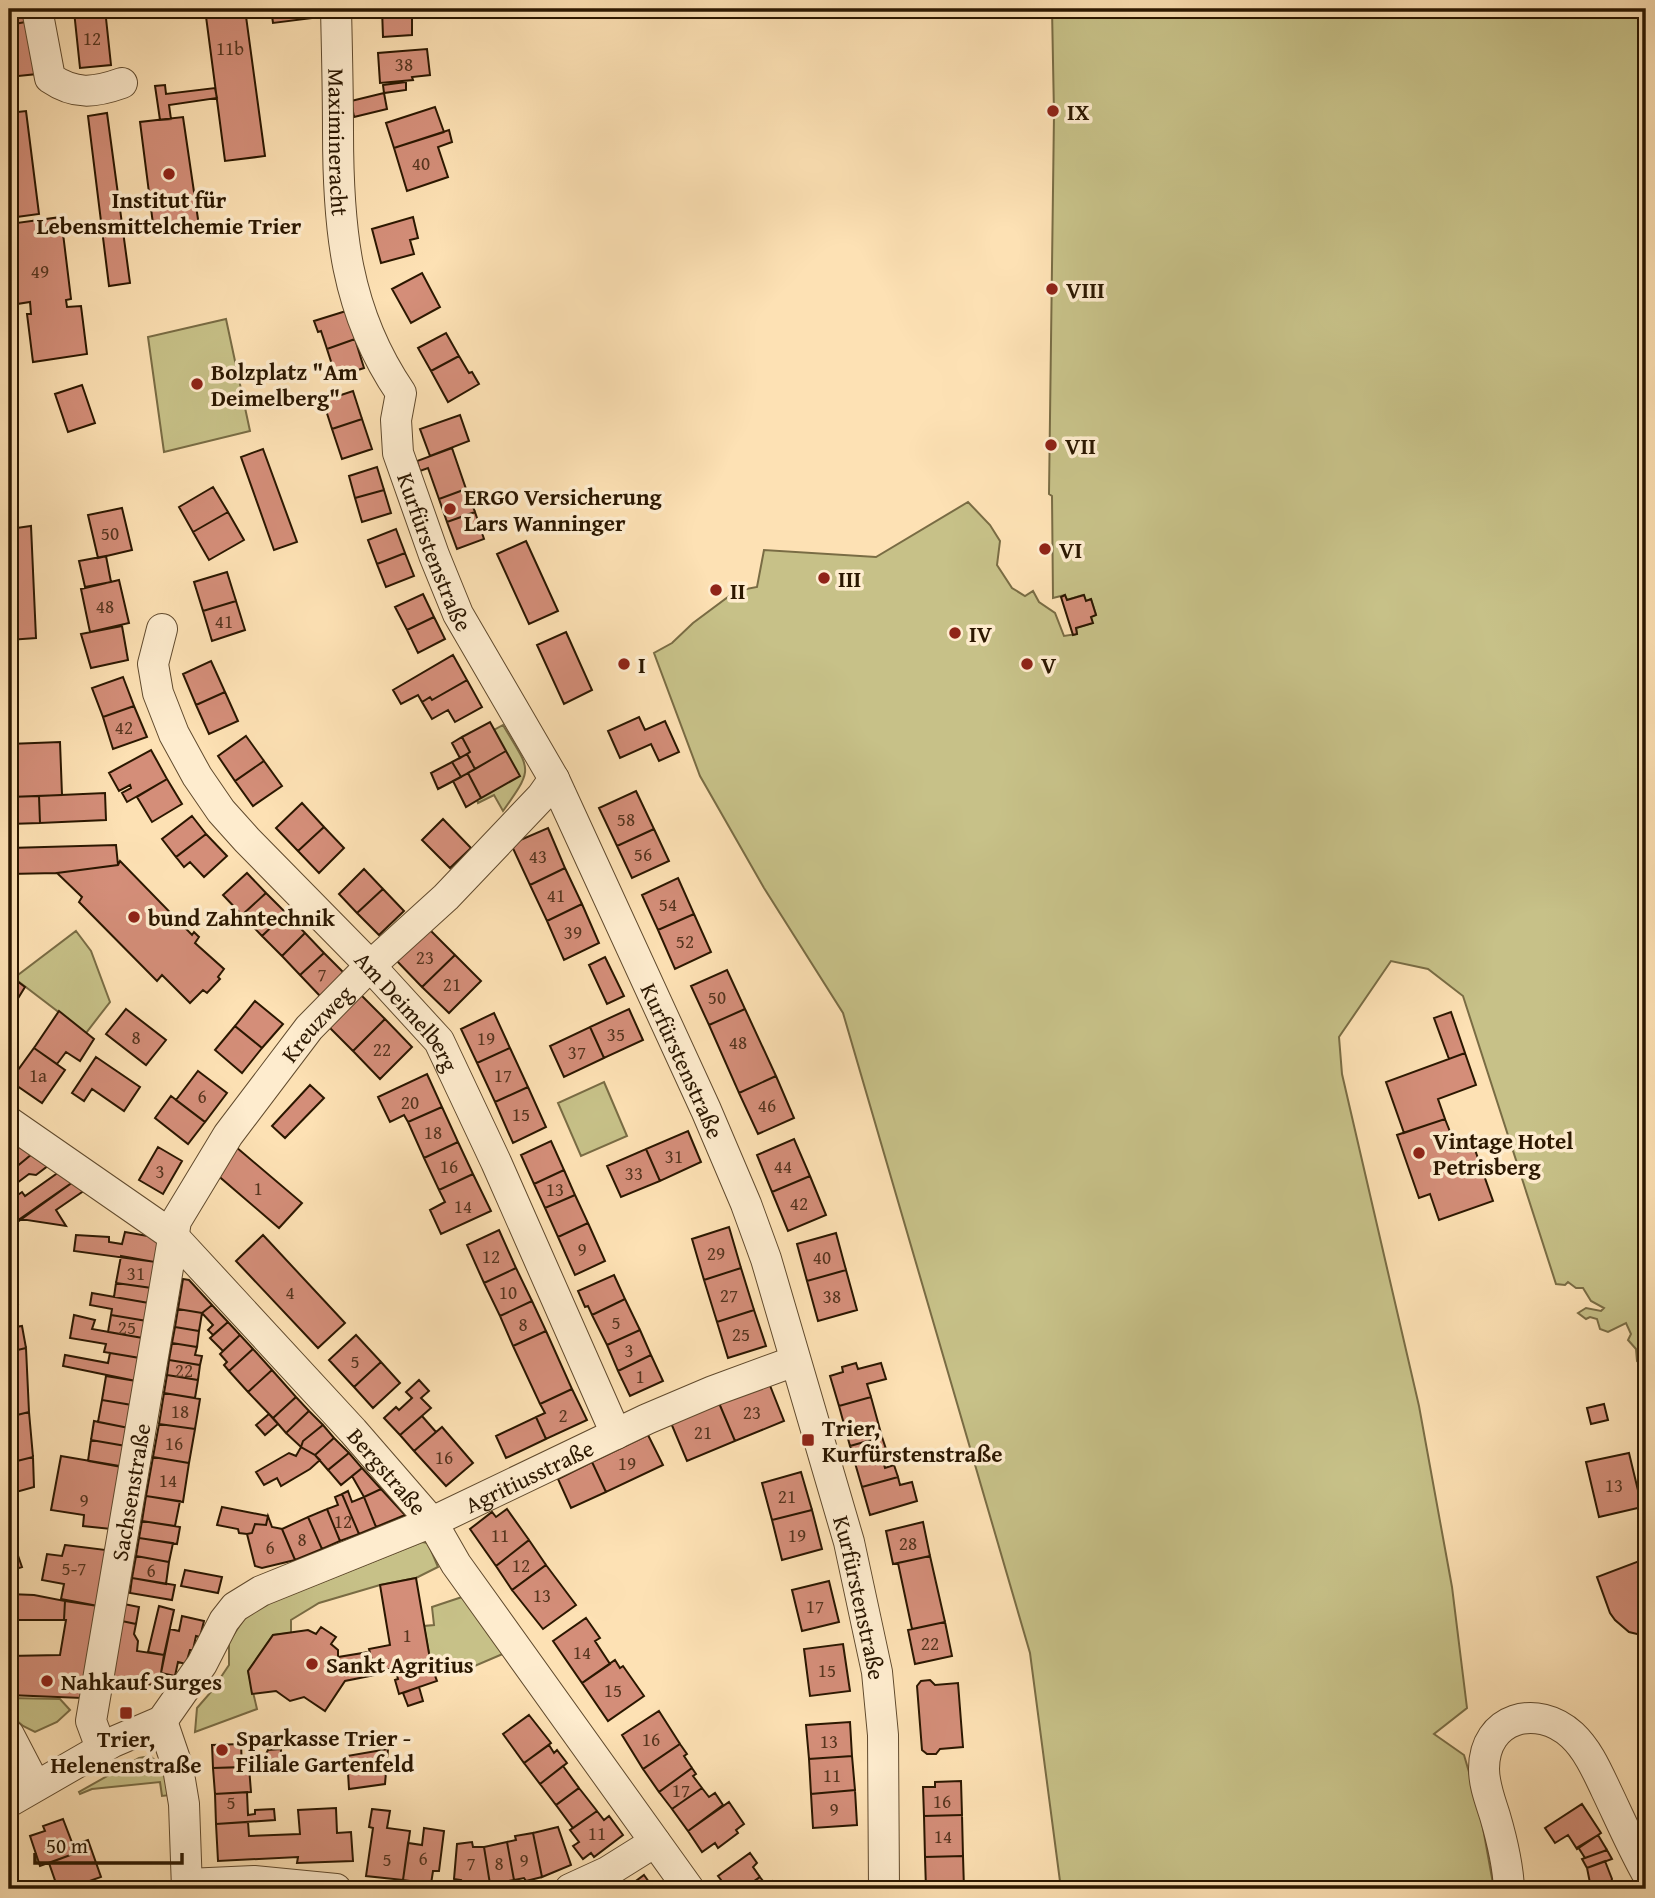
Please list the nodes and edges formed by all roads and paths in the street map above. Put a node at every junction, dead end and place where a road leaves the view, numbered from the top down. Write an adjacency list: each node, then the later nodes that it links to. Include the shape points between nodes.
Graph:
1 (37, 9): 3 (street, via 50,78 74,91)
2 (336, 9): 4 (street, Maximineracht, via 337,170)
3 (122, 83)
4 (349, 276): 6 (street, Kurfürstenstraße, via 383,366 401,393 396,420 398,453 458,614)
5 (162, 629): 7 (street, Am Deimelberg, via 153,664 158,693 197,776 247,840)
6 (554, 779): 7 (street, Kreuzweg, via 446,897); 10 (street, Kurfürstenstraße, via 746,1204)
7 (370, 966): 9 (street, Kreuzweg, via 309,1028 253,1100 205,1170); 11 (street, Am Deimelberg, via 439,1041)
8 (9, 1122): 9 (street, Bergstraße)
9 (172, 1235): 12 (street, Bergstraße); 15 (street, Sachsenstraße, via 91,1721)
10 (796, 1362): 11 (street, Agritiusstraße, via 713,1391); 24 (street, Kurfürstenstraße, via 849,1542 877,1672 883,1735)
11 (616, 1434): 12 (street, Agritiusstraße)
12 (432, 1522): 13 (street, Agritiusstraße, via 261,1591 235,1607); 18 (street, Bergstraße, via 456,1564)
13 (162, 1721): 15 (street); 20 (street, via 184,1804)
14 (9, 1735): 16 (street)
15 (101, 1748): 16 (street)
16 (35, 1785): 17 (street)
17 (9, 1802)
18 (655, 1842): 22 (street); 23 (street, Bergstraße)
19 (1646, 1872): 25 (street, via 1583,1748 1557,1724 1534,1717 1501,1730 1490,1745 1484,1767)
20 (187, 1887): 21 (street, via 254,1881)
21 (336, 1889)
22 (570, 1889)
23 (689, 1889)
24 (884, 1889)
25 (1509, 1889)

